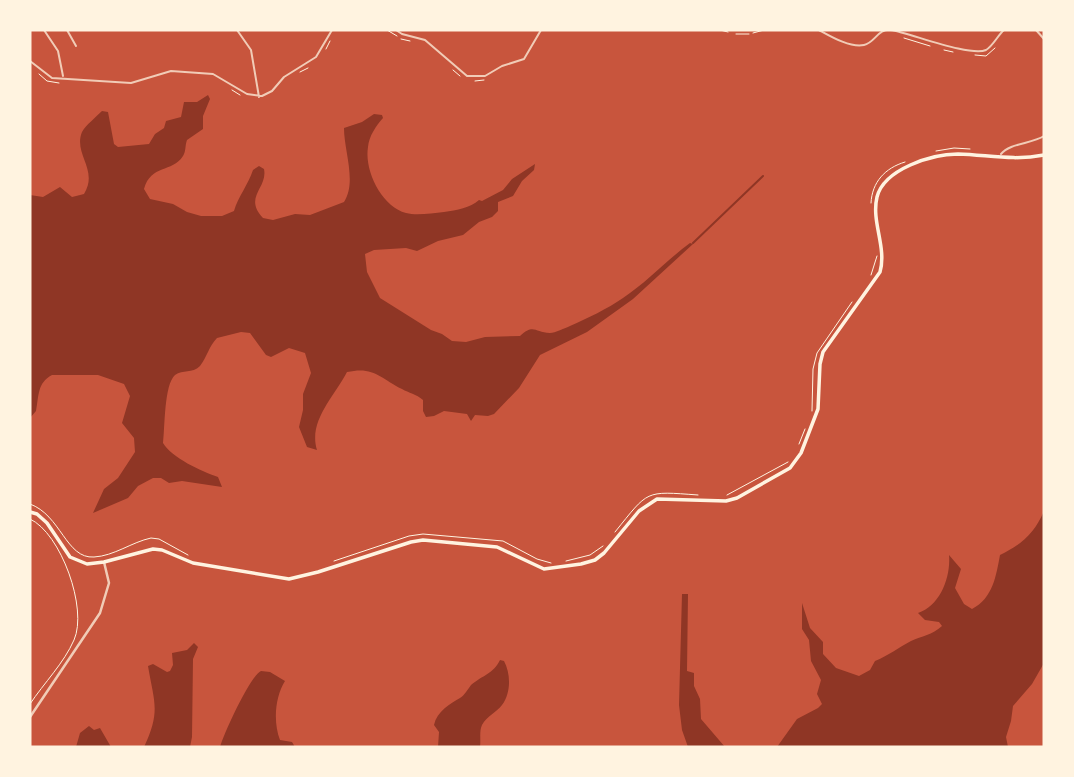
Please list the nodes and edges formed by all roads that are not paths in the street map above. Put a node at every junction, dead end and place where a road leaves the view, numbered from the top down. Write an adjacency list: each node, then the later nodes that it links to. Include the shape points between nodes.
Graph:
1 (44, 30): 15 (street, via 58,51)
2 (67, 30): 13 (street)
3 (237, 30): 16 (street, via 251,50)
4 (332, 30): 16 (street, via 316,57)
5 (396, 30): 6 (street, via 425,40 462,73 475,77 524,59)
6 (541, 30)
7 (732, 30): 8 (street)
8 (750, 30)
9 (818, 30): 10 (street, via 861,45 889,30 979,51 989,48)
10 (1004, 30)
11 (1036, 30): 12 (street)
12 (1044, 39)
13 (76, 46)
14 (30, 61): 15 (street, via 48,77)
15 (64, 78): 16 (street, via 131,83 170,71 213,74)
16 (259, 97)
17 (1044, 136): 19 (street, via 1007,149)
18 (1044, 155): 19 (main road)
19 (1000, 159): 21 (main road, via 939,156 896,172 882,184 876,202 883,257 880,272 823,352 818,409 801,453 790,468 737,498 720,502 657,499 639,511 601,556 557,569 538,568 497,547 423,540 289,579 193,563 153,549)
20 (30, 512): 21 (main road, via 47,523 69,556 87,564)
21 (104, 562): 22 (street, via 109,583 100,612)
22 (30, 717)

